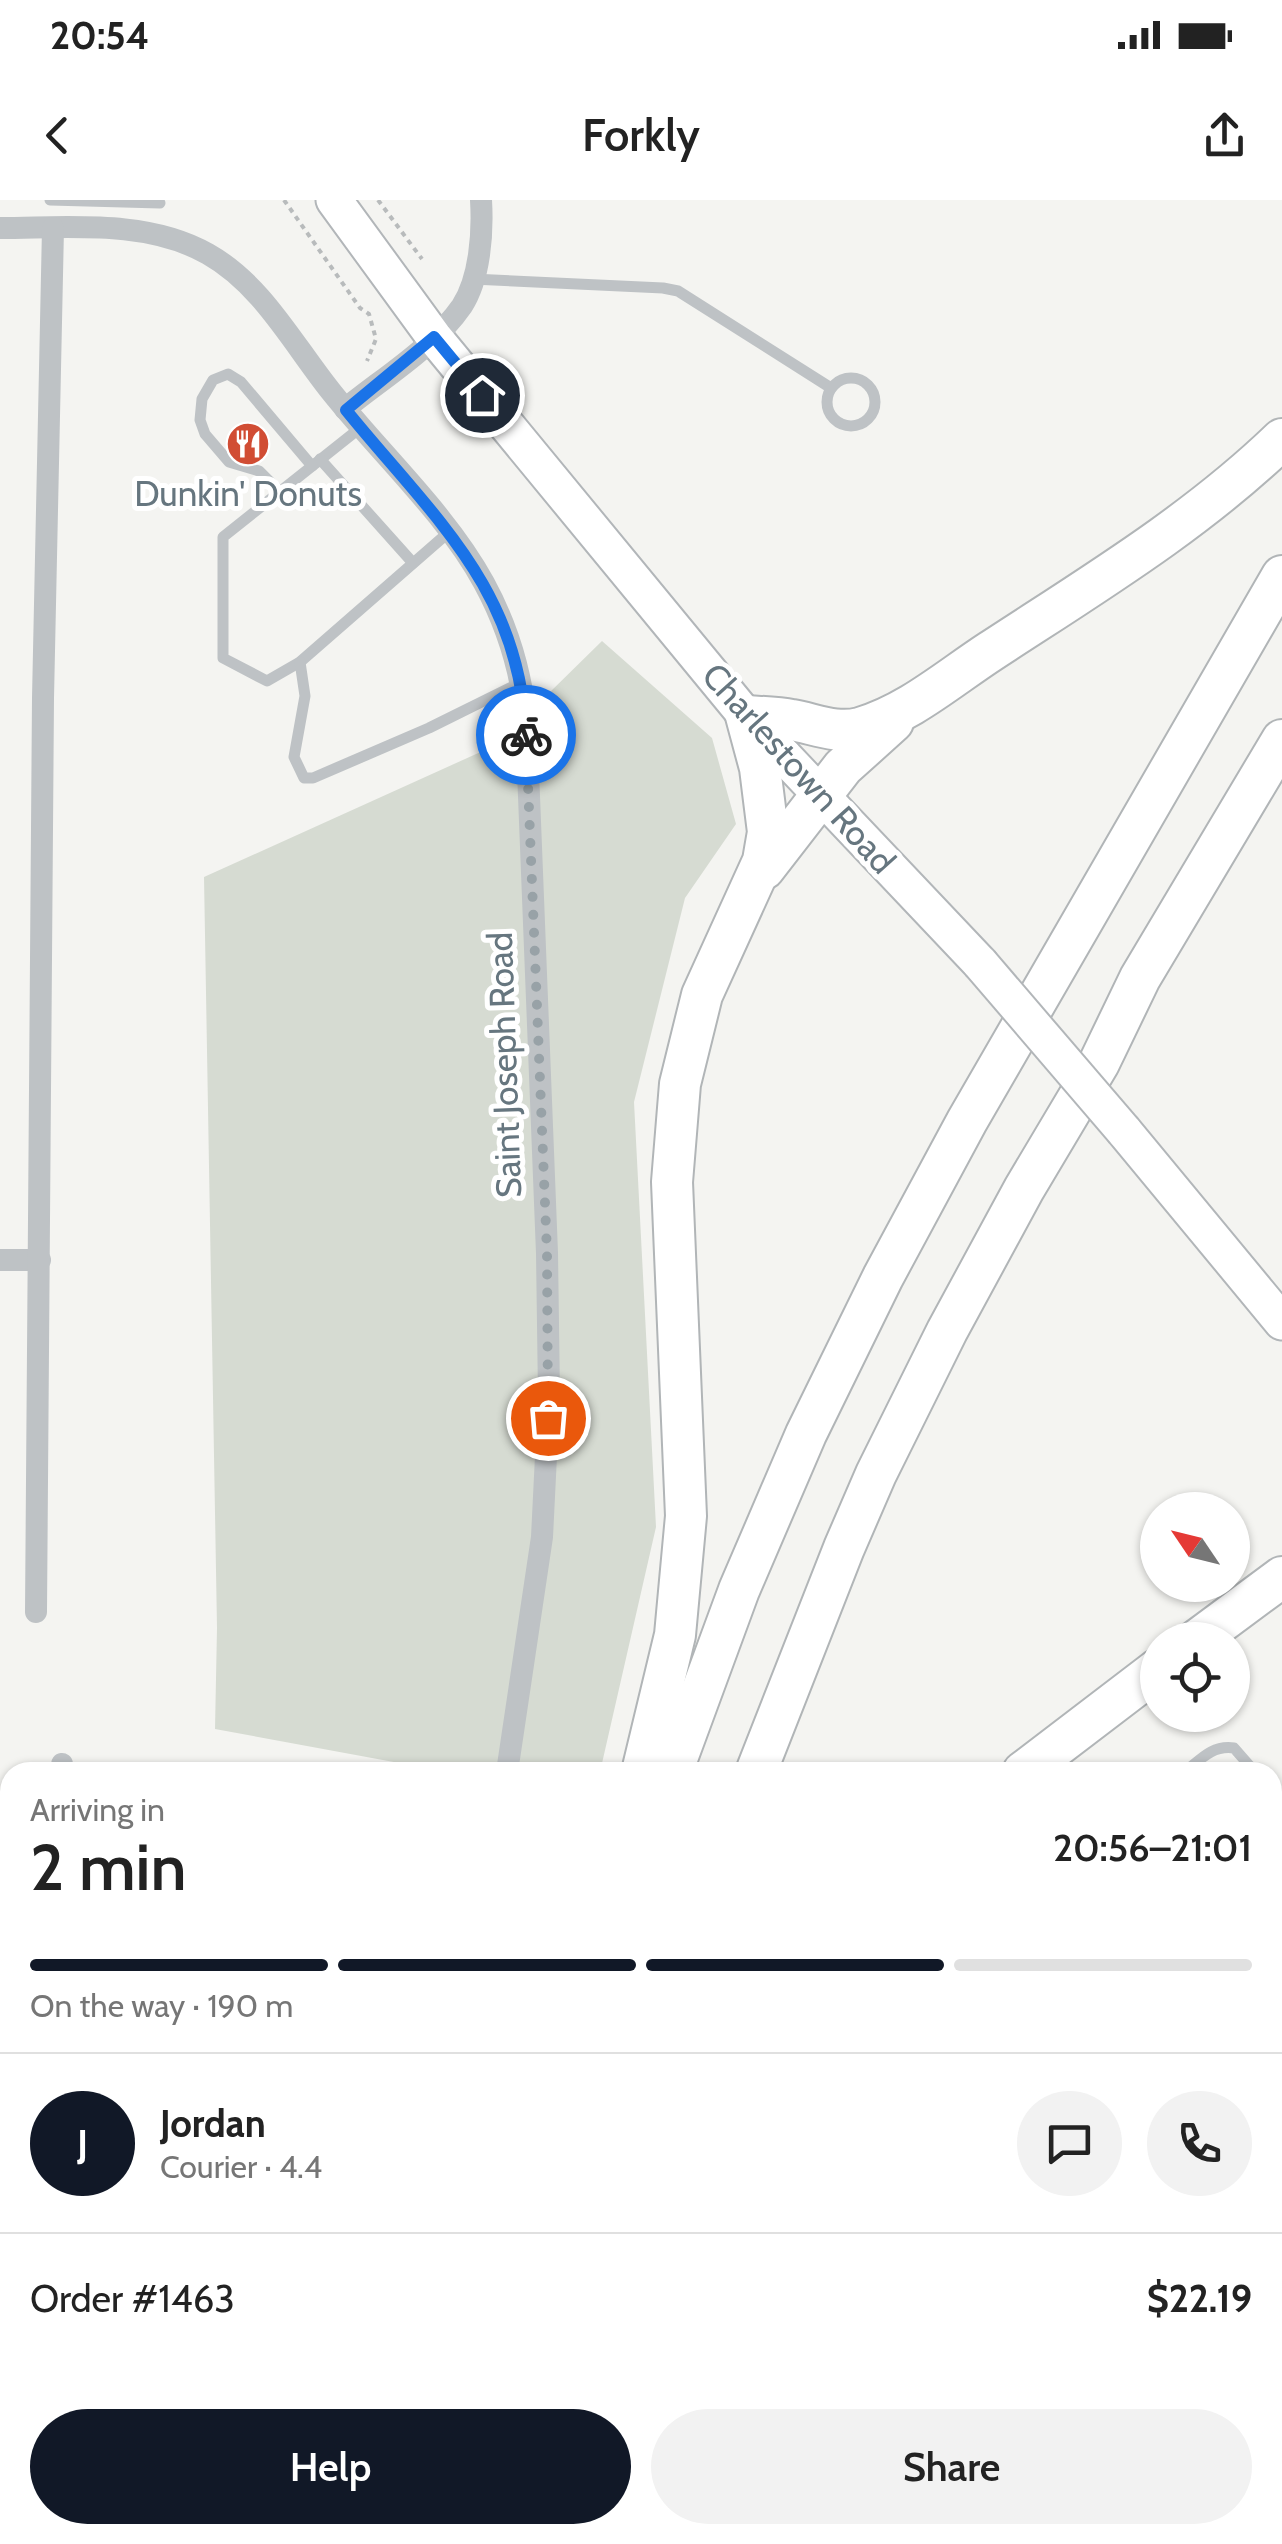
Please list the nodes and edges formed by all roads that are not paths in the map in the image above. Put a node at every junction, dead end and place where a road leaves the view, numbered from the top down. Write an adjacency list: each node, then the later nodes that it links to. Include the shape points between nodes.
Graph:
1 (50, 200): 4 (lane)
2 (334, 200): 9 (main road, Charlestown Road)
3 (481, 200): 8 (street)
4 (160, 201): 7 (lane)
5 (0, 228): 6 (street, Saint Joseph Road)
6 (53, 228): 7 (street, Saint Joseph Road); 26 (street)
7 (156, 235): 11 (street, Saint Joseph Road, via 209,254 258,294)
8 (472, 279): 9 (street, via 463,304); 10 (lane, via 678,291)
9 (434, 337): 11 (street); 21 (main road, Charlestown Road)
10 (831, 388): 10 (lane, via 828,406 837,421 867,420 874,398 867,384 844,379)
11 (353, 419): 13 (lane); 15 (street, Saint Joseph Road)
12 (1282, 439): 20 (highway, via 1164,538)
13 (316, 463): 14 (lane); 14 (lane, via 241,382 228,374 214,380 202,399 205,434 229,462 259,471); 16 (lane)
14 (280, 492): 18 (lane, via 223,537 223,658 267,682)
15 (448, 532): 16 (lane); 19 (street, Saint Joseph Road, via 499,612)
16 (413, 563): 18 (lane)
17 (1282, 576): 34 (highway, via 883,1277 806,1434)
18 (300, 662): 19 (lane, via 305,696 294,757 304,778)
19 (522, 682): 32 (street, Saint Joseph Road, via 549,1395 540,1553)
20 (908, 710): 21 (highway, via 839,731); 23 (highway, via 843,767)
21 (746, 716): 23 (main road, Charlestown Road); 24 (highway, via 768,832)
22 (1282, 740): 35 (highway, via 1140,978 1100,1063 920,1384 838,1563)
23 (824, 796): 24 (highway); 27 (main road, Charlestown Road, bridge, via 980,964)
24 (753, 885): 33 (highway, via 702,995 674,1132 686,1516 675,1635)
25 (0, 1260): 26 (street)
26 (40, 1260): 29 (street)
27 (1282, 1322)
28 (1282, 1577): 30 (highway)
29 (36, 1612)
30 (1221, 1622)
31 (1140, 1683): 36 (highway)
32 (509, 1762)
33 (644, 1762)
34 (675, 1762)
35 (760, 1762)
36 (1036, 1762)
37 (1197, 1762): 38 (lane, via 1221,1746 1234,1748)
38 (1246, 1762)

